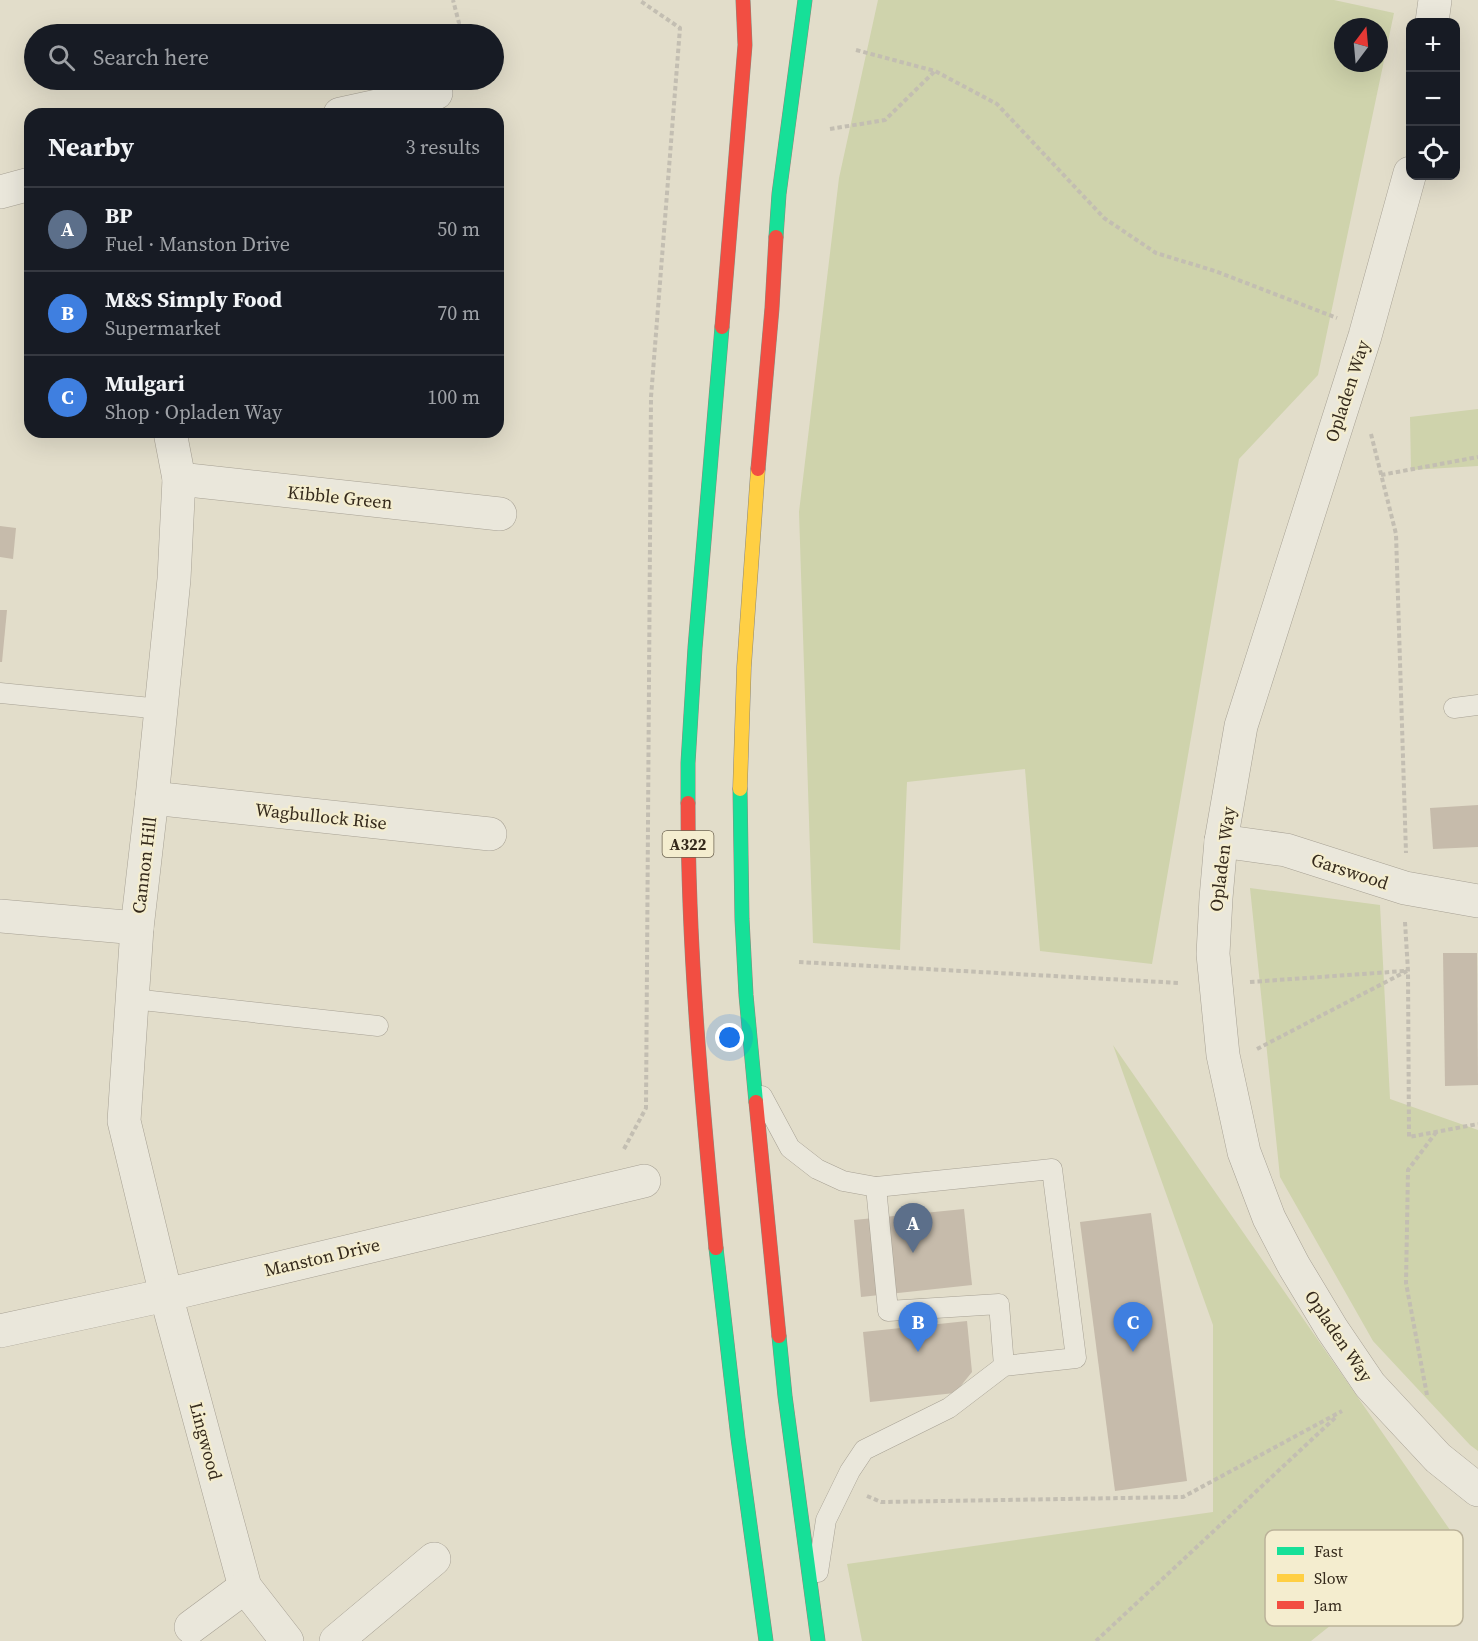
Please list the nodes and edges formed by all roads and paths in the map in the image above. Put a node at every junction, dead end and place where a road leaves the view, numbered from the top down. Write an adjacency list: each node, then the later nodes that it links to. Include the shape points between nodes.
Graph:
1 (453, 0): 7 (path)
2 (639, 0): 45 (path, via 680,28 651,397 646,1108 619,1158)
3 (743, 0): 61 (highway, A322, via 745,45 695,648 688,763 688,870 700,1082 719,1277)
4 (805, 0): 42 (highway, A322, via 779,194 744,667 739,811 746,995)
5 (1435, 0): 6 (street)
6 (1433, 18)
7 (457, 24)
8 (856, 50): 9 (path)
9 (935, 71): 12 (path, via 885,120); 16 (path, via 997,104 1104,218 1156,253)
10 (436, 93): 11 (street)
11 (367, 108)
12 (830, 129)
13 (1408, 180): 16 (street, Opladen Way)
14 (24, 186): 15 (street)
15 (0, 192)
16 (1368, 327): 29 (street, Opladen Way, via 1242,726)
17 (1370, 432): 20 (path)
18 (171, 438): 21 (street, Cannon Hill)
19 (1478, 457): 20 (path)
20 (1382, 475): 30 (path, via 1396,534)
21 (179, 479): 22 (street, Kibble Green); 26 (street, Cannon Hill, via 174,579)
22 (500, 514)
23 (0, 693): 26 (lane)
24 (1478, 705): 25 (lane)
25 (1454, 708)
26 (160, 709): 27 (street, Cannon Hill)
27 (152, 798): 28 (street, Wagbullock Rise); 34 (street, Cannon Hill)
28 (490, 834)
29 (1221, 841): 31 (street, Garswood, via 1286,850 1405,888); 50 (street, Opladen Way, via 1212,954 1223,1056 1244,1152 1269,1218 1294,1266)
30 (1406, 860)
31 (1478, 901)
32 (0, 916): 34 (street)
33 (1405, 917): 36 (path)
34 (137, 928): 39 (street, Cannon Hill)
35 (799, 962): 38 (path)
36 (1408, 971): 37 (path); 41 (path); 44 (path, via 1409,1137)
37 (1248, 982)
38 (1180, 983)
39 (133, 999): 40 (lane); 47 (street, Cannon Hill, via 124,1120)
40 (378, 1026)
41 (1251, 1052)
42 (754, 1080): 46 (lane, via 790,1148 818,1169 843,1181); 57 (highway, A322, via 785,1396)
43 (1478, 1124): 44 (path)
44 (1437, 1131): 51 (path, via 1408,1170 1406,1283)
45 (634, 1183): 47 (street, Manston Drive)
46 (876, 1187): 49 (lane, via 888,1311 999,1304); 49 (lane, via 1052,1169 1076,1358)
47 (166, 1295): 48 (street, Manston Drive); 56 (street, Lingwood)
48 (0, 1332)
49 (1004, 1366): 57 (lane, via 949,1408 864,1450 826,1520)
50 (1370, 1385): 52 (path); 53 (street, Opladen Way, via 1438,1458)
51 (1428, 1404)
52 (1342, 1411): 54 (path, via 1183,1497 881,1502); 63 (path)
53 (1478, 1490)
54 (861, 1493)
55 (434, 1559): 60 (street)
56 (245, 1587): 58 (street); 59 (street, Lingwood)
57 (812, 1607): 62 (highway, A322)
58 (191, 1627)
59 (287, 1641)
60 (336, 1641)
61 (766, 1641)
62 (818, 1641)
63 (1096, 1641)

